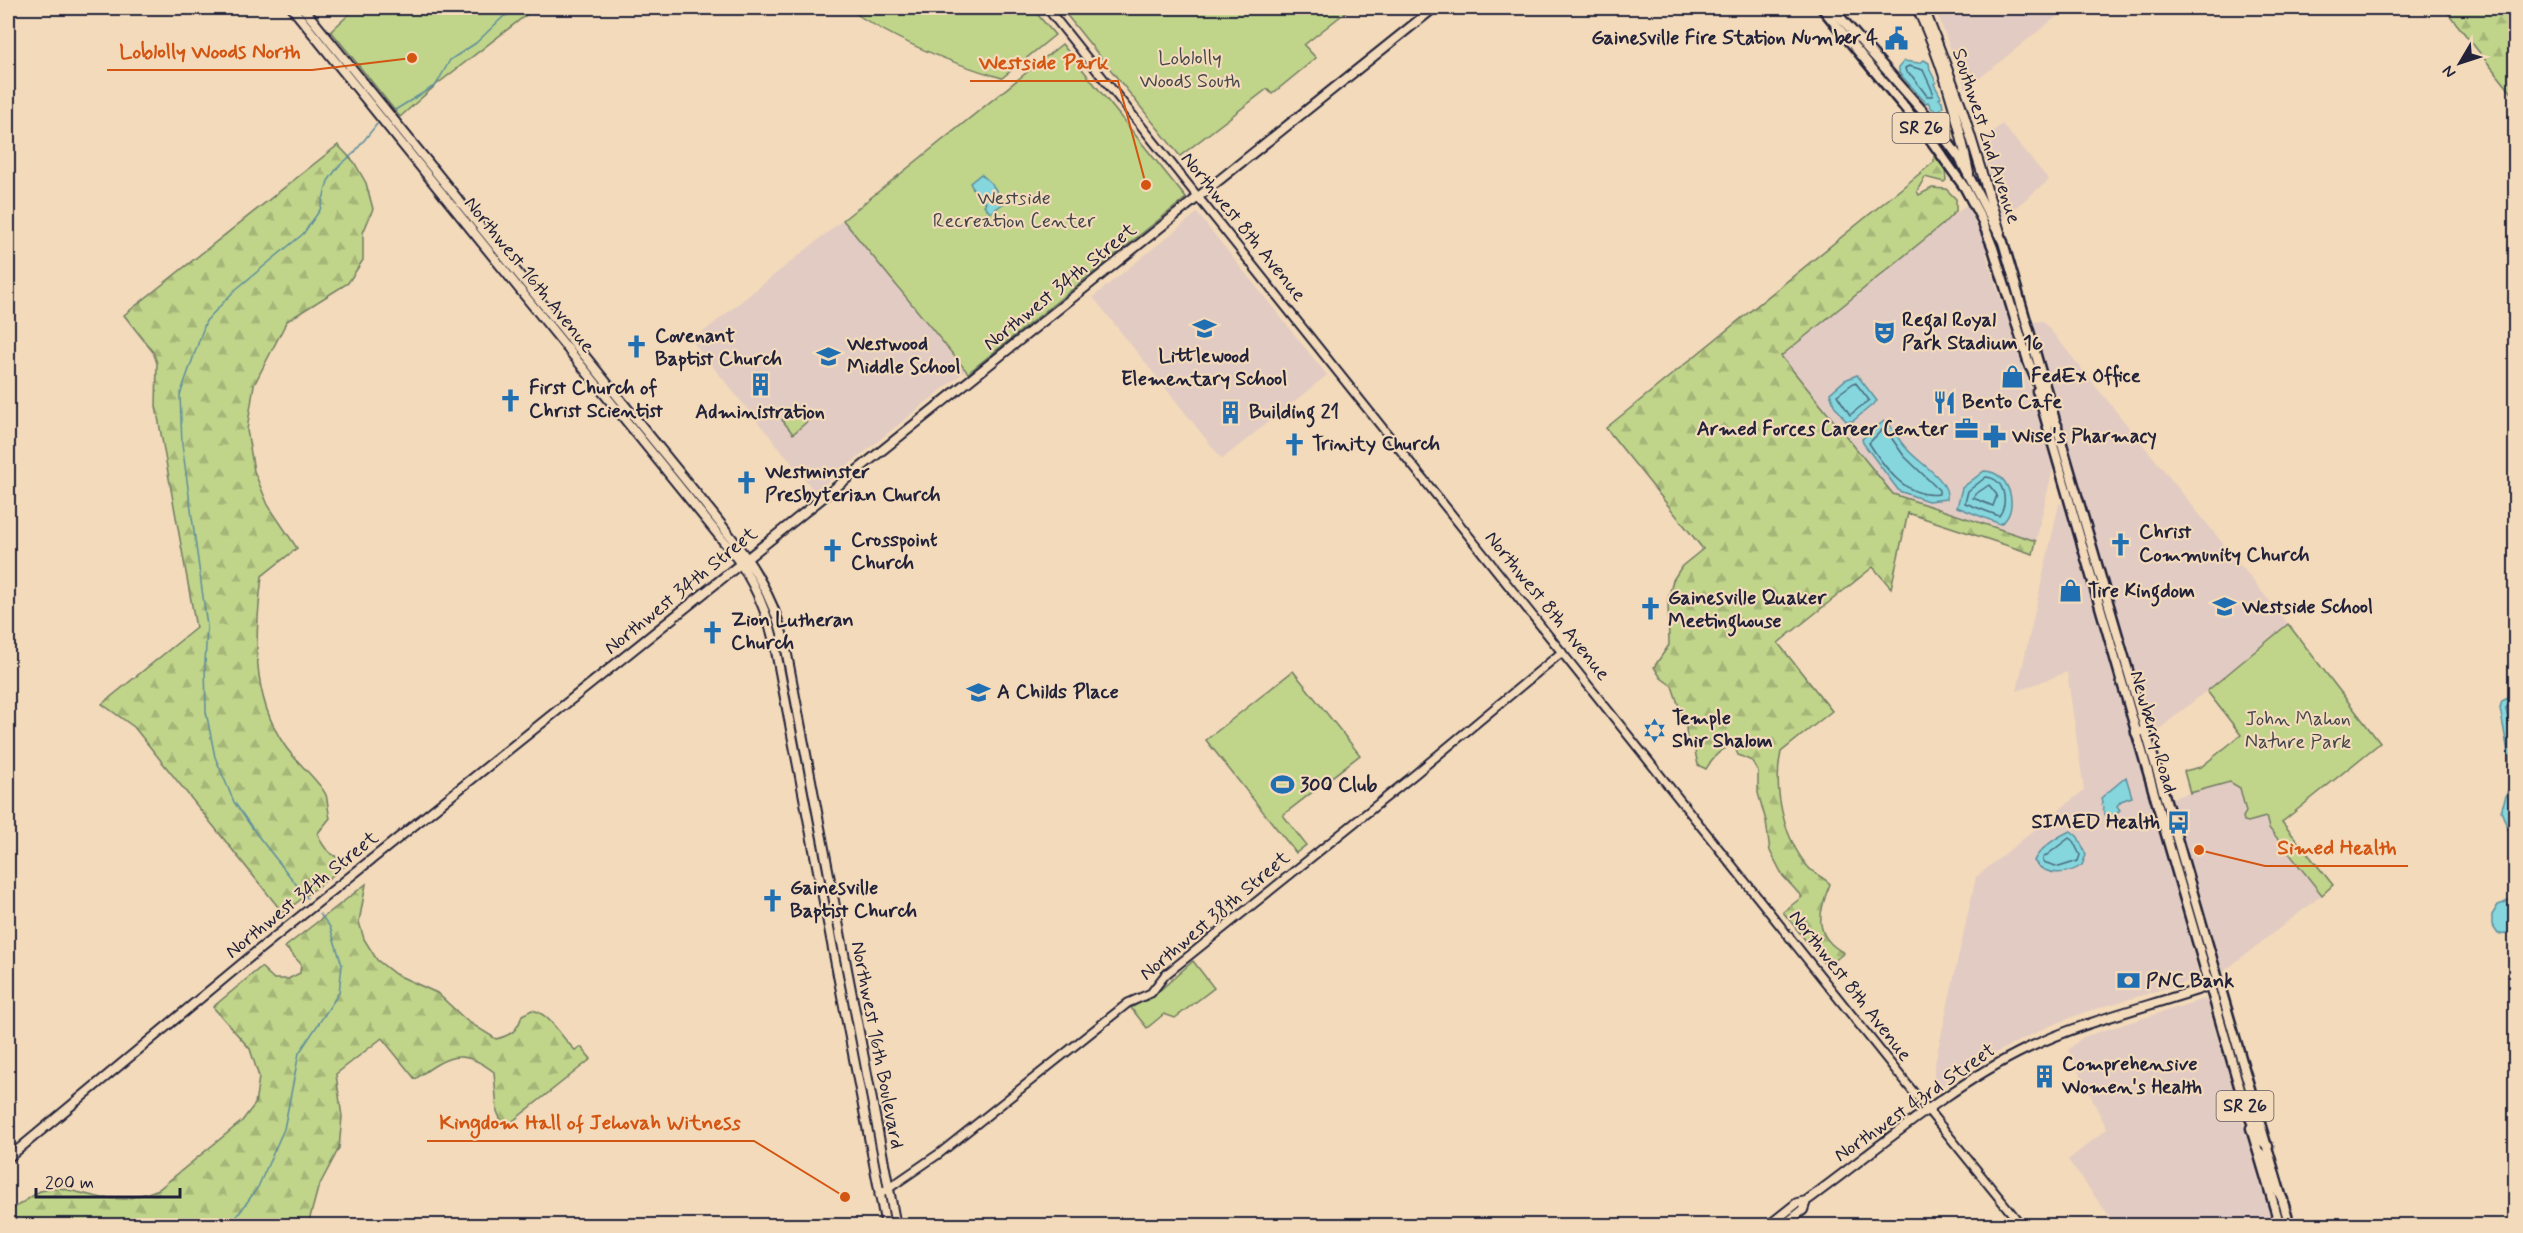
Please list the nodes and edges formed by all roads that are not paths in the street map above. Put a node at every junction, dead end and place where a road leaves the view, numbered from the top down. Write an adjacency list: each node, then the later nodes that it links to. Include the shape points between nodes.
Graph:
1 (292, 8): 11 (main road, Northwest 16th Avenue)
2 (303, 8): 11 (main road, Northwest 16th Avenue)
3 (1047, 8): 13 (street, Northwest 8th Avenue)
4 (1434, 8): 13 (main road, Northwest 34th Street)
5 (1822, 8): 14 (main road, SR 26, via 1949,164)
6 (1832, 8): 12 (main road, SR 26, via 1935,125)
7 (1917, 8): 9 (main road, Southwest 2nd Avenue)
8 (1924, 8): 10 (main road, Southwest 2nd Avenue)
9 (1935, 52): 10 (main road); 12 (main road, Southwest 2nd Avenue, via 1960,128)
10 (1949, 72): 15 (main road, Southwest 2nd Avenue)
11 (410, 147): 20 (main road, Northwest 16th Avenue)
12 (1969, 174): 14 (main road, Southwest 2nd Avenue); 15 (main road, SR 26)
13 (1197, 198): 20 (main road, Northwest 34th Street); 21 (street, Northwest 8th Avenue)
14 (1981, 218): 16 (main road, Newberry Road / SR 26)
15 (2003, 242): 18 (main road, Newberry Road / SR 26)
16 (2028, 361): 17 (main road, Newberry Road / SR 26); 18 (main road, via 2041,390)
17 (2037, 391): 19 (main road); 22 (main road, Newberry Road / SR 26)
18 (2047, 393): 19 (main road, Newberry Road / SR 26)
19 (2057, 426): 22 (main road, Newberry Road / SR 26)
20 (745, 561): 29 (main road, Northwest 34th Street, via 256,952); 30 (main road, Northwest 16th Boulevard, via 771,598 785,644); 31 (main road, Northwest 16th Boulevard, via 775,646)
21 (1563, 652): 26 (street, Northwest 8th Avenue); 30 (street, Northwest 38th Street, via 1165,975 1151,993 1128,1003 948,1147)
22 (2141, 731): 23 (main road, Newberry Road / SR 26); 24 (main road, Newberry Road / SR 26)
23 (2219, 982): 24 (main road, Northwest 43rd Street); 27 (main road, Newberry Road / SR 26)
24 (2210, 986): 25 (main road, Newberry Road / SR 26); 26 (main road, Northwest 43rd Street, via 2053,1036 1994,1066)
25 (2244, 1104): 27 (main road, via 2259,1139); 28 (main road, Newberry Road / SR 26)
26 (1929, 1110): 33 (main road, Northwest 43rd Street); 38 (street, Northwest 8th Avenue)
27 (2268, 1146): 32 (main road, Newberry Road / SR 26)
28 (2258, 1151): 32 (main road, via 2266,1158); 39 (main road, Newberry Road / SR 26)
29 (8, 1158)
30 (888, 1189): 31 (street, Northwest 38th Street); 35 (main road, Northwest 16th Boulevard)
31 (879, 1194): 34 (main road, Northwest 16th Boulevard)
32 (2283, 1200): 40 (main road, Newberry Road / SR 26)
33 (1806, 1201): 36 (main road, Northwest 43rd Street, via 1797,1203); 37 (main road, Northwest 43rd Street, via 1803,1209)
34 (886, 1226)
35 (896, 1226)
36 (1768, 1226)
37 (1783, 1226)
38 (2022, 1226)
39 (2280, 1226)
40 (2290, 1226)

